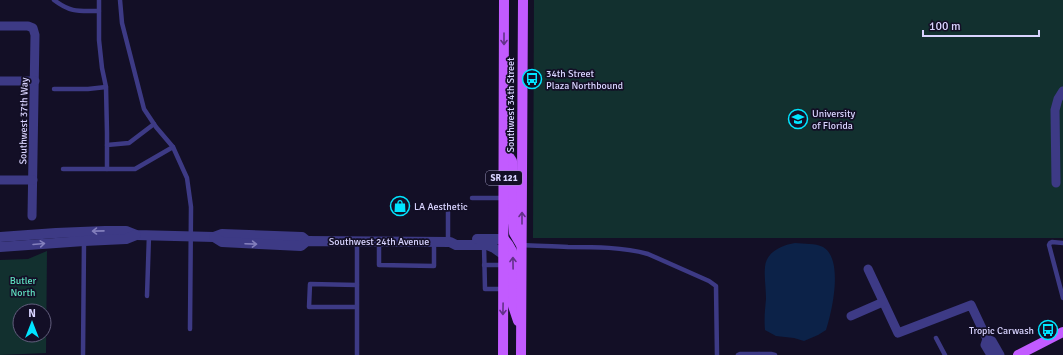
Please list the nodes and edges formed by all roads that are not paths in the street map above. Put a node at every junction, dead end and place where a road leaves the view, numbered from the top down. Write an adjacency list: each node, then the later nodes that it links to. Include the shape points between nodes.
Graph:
1 (54, 0): 6 (lane, via 72,10)
2 (99, 0): 6 (lane)
3 (120, 0): 13 (lane, via 122,23 144,109)
4 (504, 0): 16 (main road, Southwest 34th Street / SR 121, one-way to 16)
5 (523, 0): 38 (main road, Southwest 34th Street / SR 121, one-way to 5)
6 (99, 11): 10 (lane, via 99,40)
7 (0, 26): 9 (street, Southwest 37th Way, via 33,28)
8 (0, 81): 9 (street)
9 (34, 81): 20 (street, Southwest 37th Way)
10 (106, 87): 11 (lane); 14 (lane)
11 (54, 89)
12 (1063, 91): 21 (street, via 1055,110)
13 (154, 124): 14 (lane, via 129,144); 15 (lane)
14 (107, 145): 18 (lane)
15 (173, 147): 18 (lane, via 135,169); 29 (lane, via 187,178 191,207)
16 (504, 149): 23 (main road, Southwest 34th Street / SR 121); 38 (main road, via 512,162 512,223)
17 (63, 168): 18 (lane)
18 (107, 169)
19 (0, 180): 20 (street)
20 (33, 180): 25 (street, Southwest 37th Way)
21 (1056, 183)
22 (472, 198): 23 (lane)
23 (504, 198): 30 (main road, Southwest 34th Street / SR 121)
24 (448, 211): 35 (lane)
25 (32, 216)
26 (136, 235): 27 (street, Southwest 24th Avenue); 28 (street, Southwest 24th Avenue, one-way to 28, via 126,231 105,231); 31 (street, Southwest 24th Avenue, via 126,240)
27 (149, 235): 29 (street, Southwest 24th Avenue); 45 (lane)
28 (0, 237)
29 (191, 237): 32 (street, Southwest 24th Avenue, via 214,237 222,242 301,246 307,241); 51 (lane)
30 (504, 239): 35 (street, Southwest 24th Avenue, via 455,239); 40 (main road, Southwest 34th Street / SR 121); 50 (main road, one-way to 30, via 513,306 512,251)
31 (84, 241): 39 (street, Southwest 24th Avenue, one-way to 31); 56 (lane)
32 (357, 241): 33 (street, Southwest 24th Avenue); 43 (lane)
33 (379, 241): 34 (street, Southwest 24th Avenue); 34 (lane, via 379,266 434,266)
34 (434, 242): 35 (street, Southwest 24th Avenue)
35 (449, 242): 37 (street, Southwest 24th Avenue, via 456,245)
36 (1063, 243): 46 (lane, via 1052,242 1049,245)
37 (484, 245): 40 (street, Southwest 24th Avenue, via 491,246); 41 (lane)
38 (521, 245): 50 (main road, Southwest 34th Street / SR 121); 60 (lane, via 595,247 641,252 708,281 716,286)
39 (0, 247)
40 (503, 260): 41 (lane); 44 (main road, Southwest 34th Street / SR 121)
41 (484, 265): 44 (lane, via 484,289)
42 (868, 269): 47 (street)
43 (357, 285): 48 (lane); 48 (lane, via 310,284 310,307)
44 (503, 289): 58 (main road, Southwest 34th Street / SR 121, one-way to 58)
45 (147, 296)
46 (1063, 298)
47 (883, 302): 49 (street); 54 (street, via 898,332 971,306)
48 (356, 307): 57 (lane)
49 (851, 316)
50 (521, 328): 59 (main road, Southwest 34th Street / SR 121)
51 (190, 329)
52 (1063, 332): 66 (main road)
53 (936, 338): 63 (lane)
54 (987, 339): 64 (street, via 985,345); 65 (street, via 992,341)
55 (759, 354): 61 (lane); 62 (lane)
56 (83, 355)
57 (357, 355)
58 (503, 355)
59 (521, 355)
60 (716, 355)
61 (738, 355)
62 (775, 355)
63 (945, 355)
64 (991, 355)
65 (1000, 355)
66 (1018, 355)

